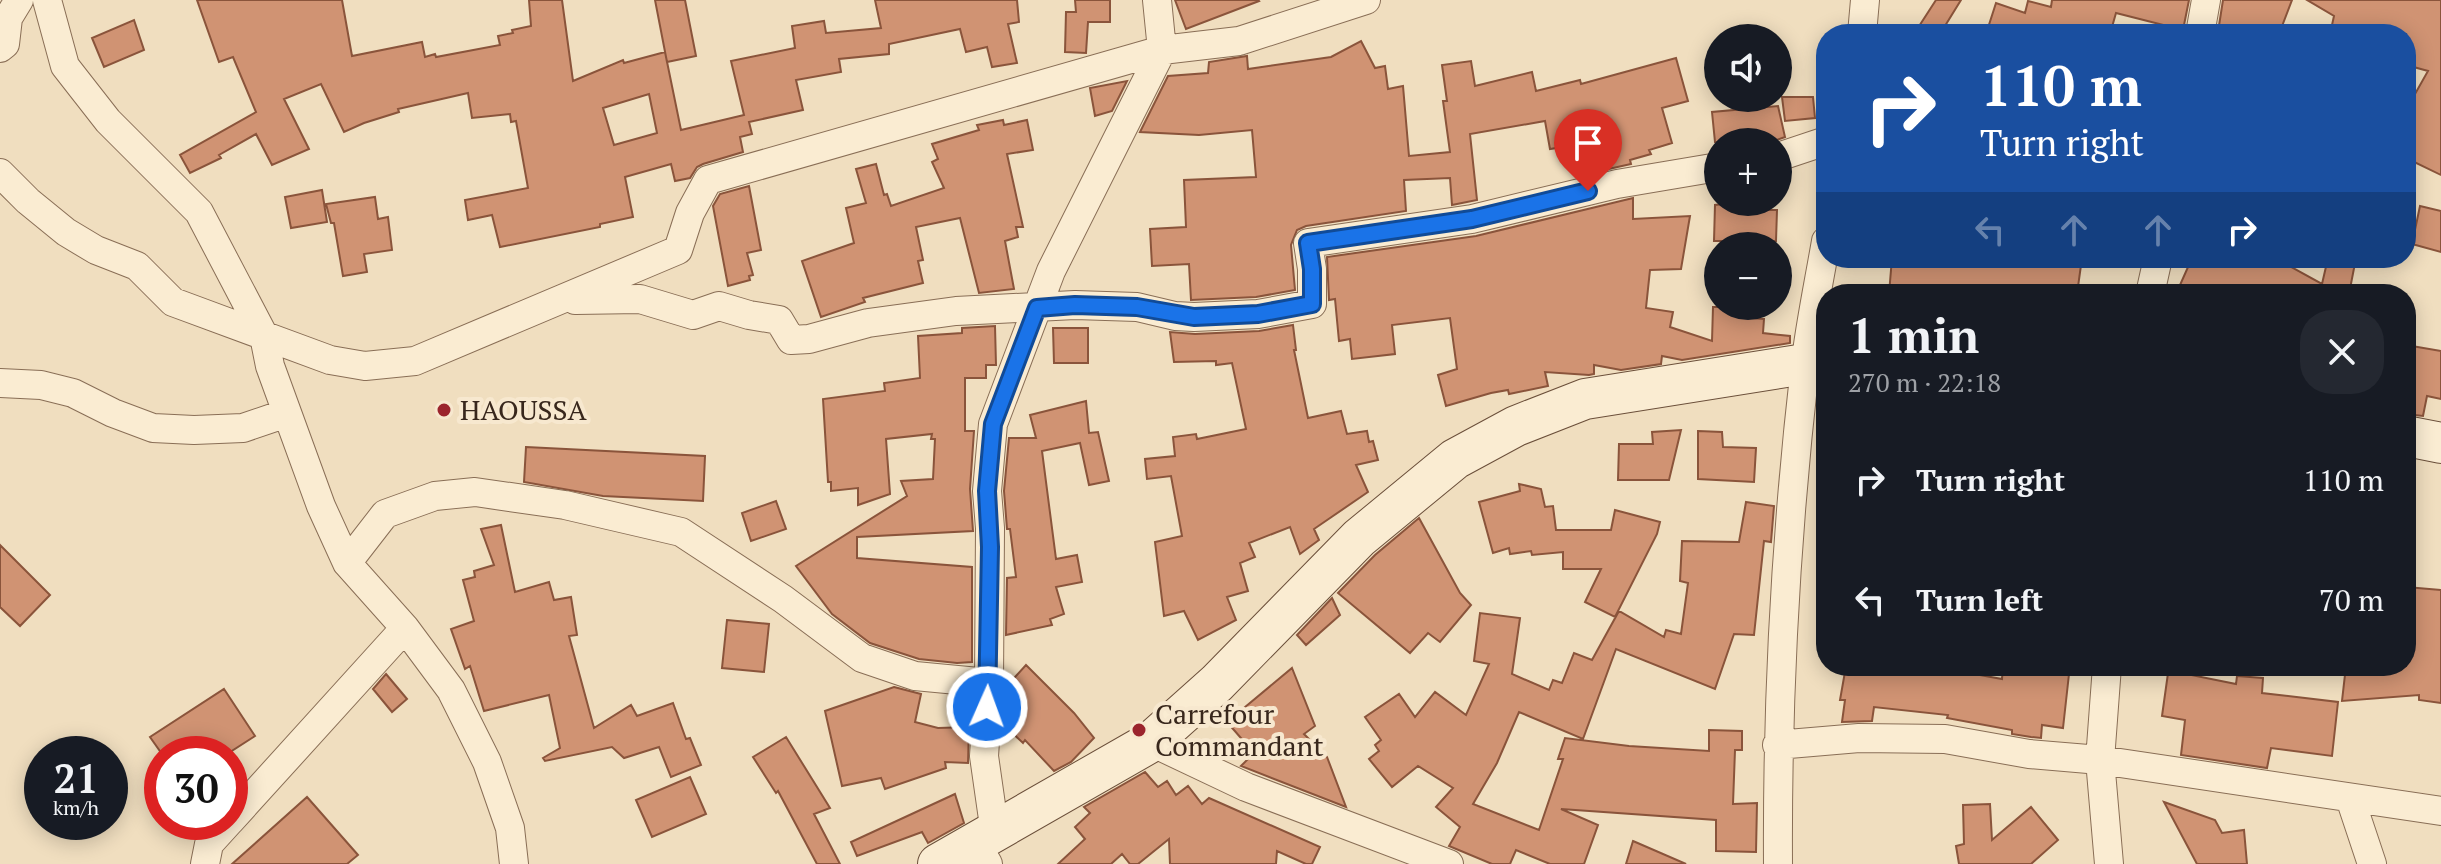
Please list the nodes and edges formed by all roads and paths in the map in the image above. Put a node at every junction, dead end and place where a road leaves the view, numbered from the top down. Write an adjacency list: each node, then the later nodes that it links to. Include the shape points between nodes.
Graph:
1 (19, 0): 9 (street)
2 (47, 0): 17 (street, via 65,66 108,121 199,212)
3 (1157, 0): 10 (street)
4 (1366, 0): 10 (street, via 1239,41)
5 (1865, 0): 7 (street)
6 (2206, 0): 8 (street)
7 (1863, 24)
8 (2202, 24)
9 (0, 48)
10 (1162, 50): 15 (street, via 708,180 678,250); 16 (street)
11 (1816, 144): 12 (street)
12 (1792, 152)
13 (1704, 169): 16 (street, via 1472,219 1308,243 1312,304 1258,314 1194,317 1137,307)
14 (0, 173): 17 (street, via 66,232 137,266 173,302)
15 (558, 300): 16 (street, via 640,299 693,315 719,306 779,320 791,340 956,311); 17 (street, via 415,361 365,366 330,360)
16 (1037, 308): 26 (street, via 993,424 987,491)
17 (264, 336): 20 (street)
18 (1816, 366): 27 (street, via 1585,399 1516,426 1455,459 1359,538 1217,683); 28 (street, via 1784,591)
19 (0, 383): 20 (street, via 73,393 153,428 243,428)
20 (287, 413): 23 (street)
21 (2416, 438): 22 (street)
22 (2441, 443)
23 (347, 563): 24 (street); 26 (street, via 385,514 435,496 475,492 565,505 681,532 862,658 915,676)
24 (405, 628): 31 (street); 36 (street, via 451,690 487,762 510,828)
25 (2106, 676): 29 (street)
26 (989, 683): 34 (street)
27 (1151, 742): 34 (street); 38 (street, via 1246,787)
28 (1777, 745): 29 (street, via 1859,738 1945,739); 39 (street)
29 (2100, 760): 30 (street); 40 (street)
30 (2350, 798): 32 (street); 41 (street)
31 (248, 802)
32 (2441, 811)
33 (213, 840): 35 (street)
34 (986, 847): 37 (street)
35 (205, 864)
36 (514, 864)
37 (938, 864)
38 (1449, 864)
39 (1778, 864)
40 (2109, 864)
41 (2372, 864)

